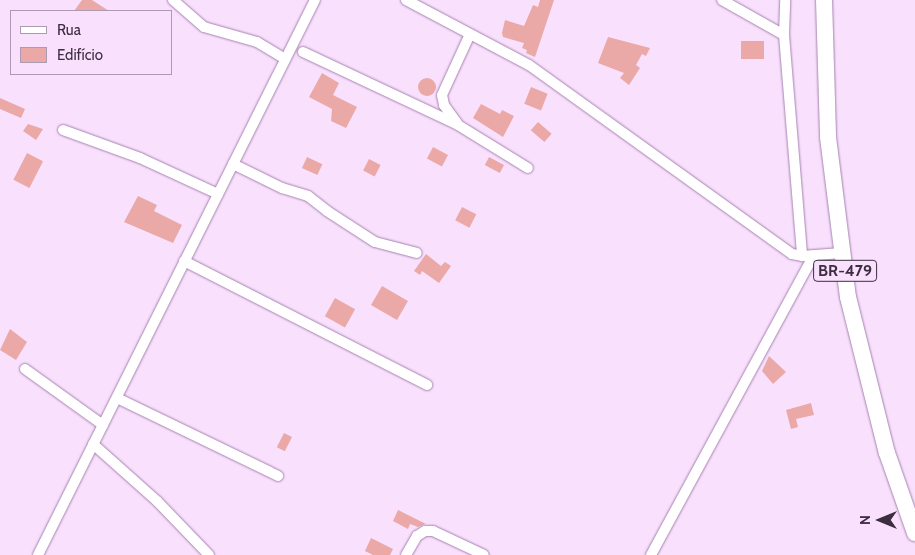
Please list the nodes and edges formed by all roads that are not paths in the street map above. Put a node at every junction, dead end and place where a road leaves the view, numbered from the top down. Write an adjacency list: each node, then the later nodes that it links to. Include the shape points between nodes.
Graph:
1 (173, 0): 10 (street, via 204,27 257,42)
2 (406, 0): 7 (street)
3 (722, 0): 8 (street)
4 (785, 0): 8 (street)
5 (824, 0): 16 (main road, BR-479, via 828,137)
6 (315, 1): 10 (street)
7 (470, 34): 11 (street, via 442,95 444,105); 19 (street, via 529,66 792,254)
8 (784, 35): 19 (street)
9 (303, 52): 11 (street)
10 (285, 59): 13 (street)
11 (458, 125): 14 (street)
12 (63, 130): 15 (street, via 140,158)
13 (232, 164): 15 (street); 17 (street, via 282,188 308,196 375,242)
14 (528, 168)
15 (218, 194): 20 (street)
16 (842, 253): 18 (street); 27 (main road, BR-479, via 848,297 887,453)
17 (417, 254)
18 (814, 255): 19 (street); 32 (street)
19 (802, 256)
20 (184, 262): 22 (street); 23 (street)
21 (25, 369): 24 (street)
22 (427, 385)
23 (116, 398): 24 (street); 26 (street)
24 (103, 424): 25 (street)
25 (93, 444): 28 (street); 29 (street)
26 (278, 476)
27 (915, 533)
28 (38, 555)
29 (209, 555)
30 (406, 555): 31 (street, via 417,536 433,531)
31 (484, 555)
32 (651, 555)

